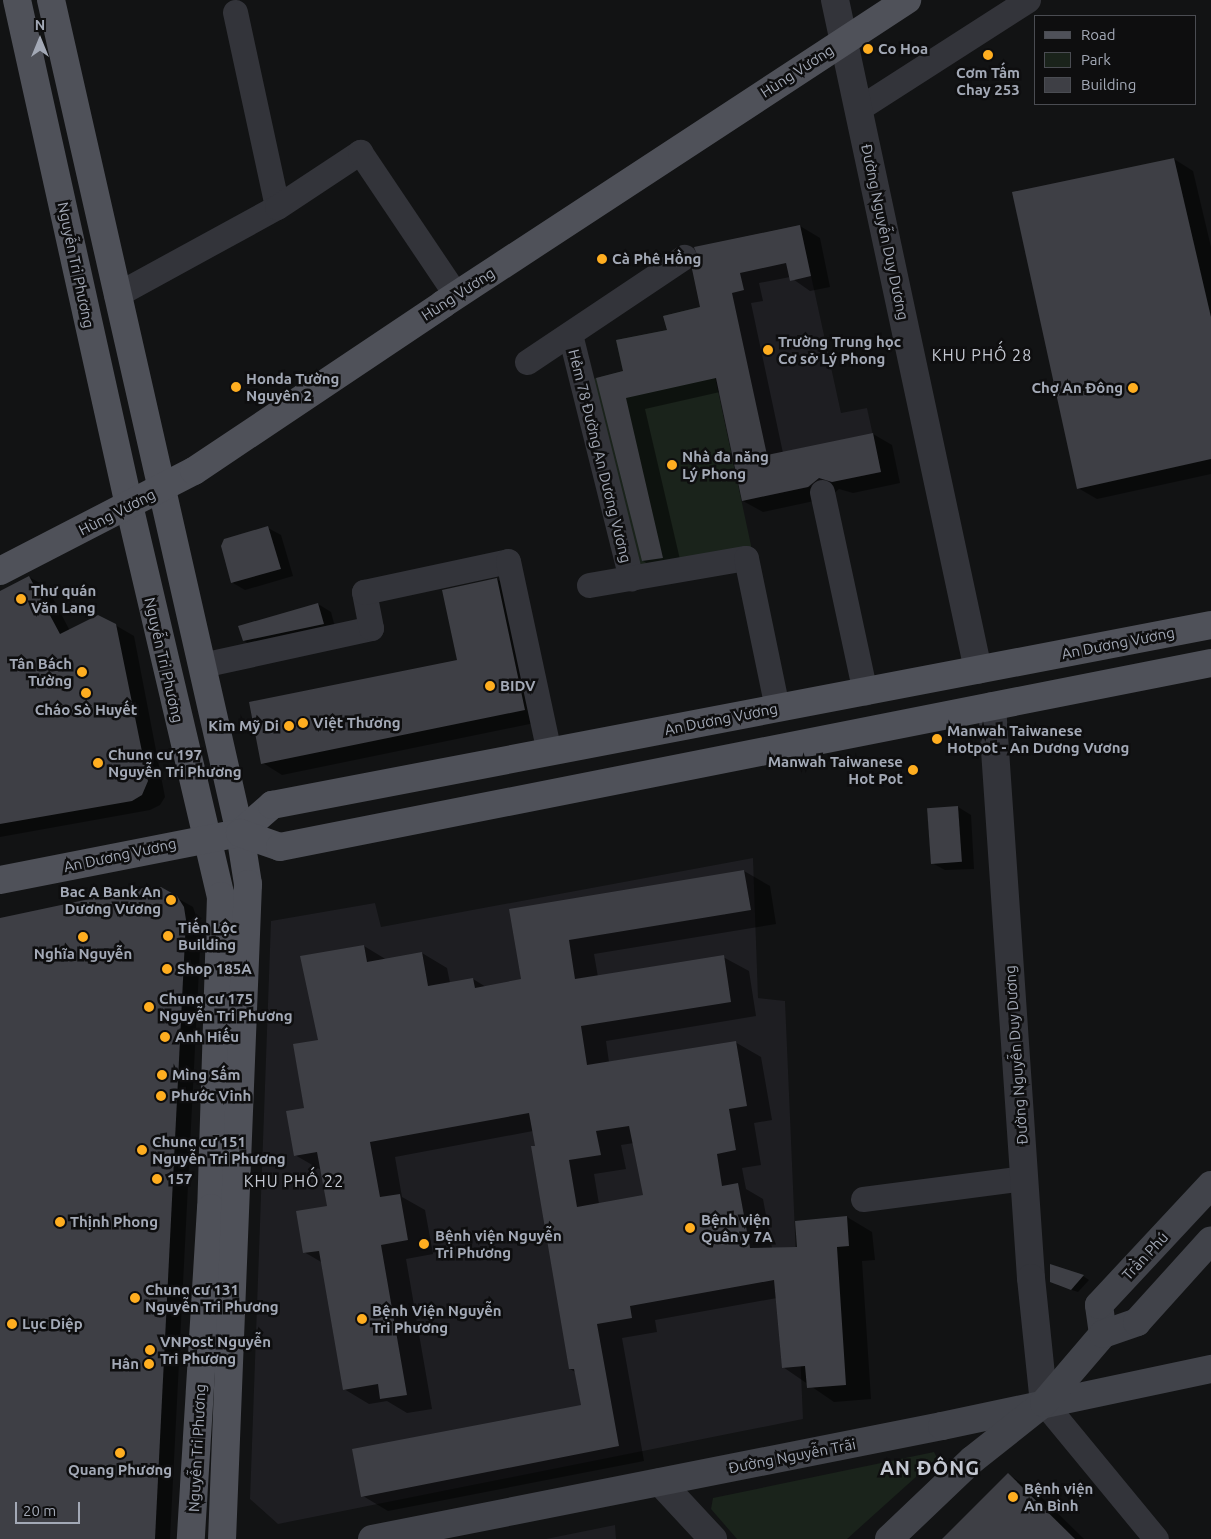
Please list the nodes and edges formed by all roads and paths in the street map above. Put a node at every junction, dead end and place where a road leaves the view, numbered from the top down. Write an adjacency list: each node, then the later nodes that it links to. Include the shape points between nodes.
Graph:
1 (17, 0): 13 (main road, Nguyễn Tri Phương)
2 (51, 0): 12 (main road, Nguyễn Tri Phương)
3 (835, 0): 7 (street, Đường Nguyễn Duy Dương)
4 (907, 0): 7 (main road, Hùng Vương)
5 (1028, 0): 8 (street)
6 (235, 12): 9 (street)
7 (844, 40): 8 (street, Đường Nguyễn Duy Dương); 11 (main road, Hùng Vương)
8 (858, 109): 27 (street, Đường Nguyễn Duy Dương)
9 (277, 207): 11 (street, via 360,152); 12 (street)
10 (684, 257): 14 (street, Hẻm 78 Đường An Dương Vương)
11 (456, 295): 16 (main road, Hùng Vương)
12 (116, 296): 13 (main road); 16 (main road, Nguyễn Tri Phương)
13 (84, 303): 18 (main road, Nguyễn Tri Phương)
14 (570, 334): 15 (street, Hẻm 78 Đường An Dương Vương); 22 (street, Hẻm 78 Đường An Dương Vương)
15 (527, 362)
16 (162, 489): 18 (main road, Hùng Vương); 19 (main road, Nguyễn Tri Phương)
17 (822, 492): 28 (street)
18 (129, 505): 20 (main road, Hùng Vương); 21 (main road, Nguyễn Tri Phương)
19 (178, 560): 21 (main road); 26 (main road, Nguyễn Tri Phương)
20 (0, 571)
21 (145, 576): 34 (main road, Nguyễn Tri Phương)
22 (631, 578): 23 (street, Hẻm 78 Đường An Dương Vương); 30 (street, Hẻm 78 Đường An Dương Vương, via 746,558)
23 (590, 585)
24 (1211, 625): 27 (main road, An Dương Vương)
25 (1211, 663): 29 (main road, An Dương Vương)
26 (202, 665): 32 (street, via 371,628 364,592 508,561); 33 (main road, Nguyễn Tri Phương)
27 (978, 670): 28 (main road, An Dương Vương); 29 (main road)
28 (865, 692): 30 (main road, An Dương Vương); 31 (main road)
29 (992, 706): 31 (main road, An Dương Vương); 36 (street, Đường Nguyễn Duy Dương)
30 (777, 708): 32 (main road, An Dương Vương)
31 (873, 730): 33 (main road, An Dương Vương, via 280,847)
32 (549, 752): 33 (main road, An Dương Vương, via 272,805)
33 (240, 833): 34 (main road, An Dương Vương); 39 (main road, Nguyễn Tri Phương, via 249,906)
34 (205, 837): 35 (main road, An Dương Vương); 39 (main road, Nguyễn Tri Phương, via 221,896)
35 (0, 880)
36 (1025, 1178): 38 (street); 43 (street, Đường Nguyễn Duy Dương)
37 (1211, 1184): 41 (main road, Trần Phú, via 1099,1305)
38 (862, 1199)
39 (224, 1208): 45 (main road, Nguyễn Tri Phương); 46 (main road, Nguyễn Tri Phương)
40 (1211, 1240): 41 (main road, via 1137,1322)
41 (1103, 1334): 43 (main road)
42 (1211, 1369): 43 (main road, Đường Nguyễn Trãi)
43 (1044, 1403): 44 (main road, Đường Nguyễn Trãi); 49 (main road, via 972,1460); 50 (street)
44 (660, 1482): 47 (main road, Đường Nguyễn Trãi); 48 (street)
45 (191, 1539)
46 (222, 1539)
47 (372, 1539)
48 (713, 1539)
49 (889, 1539)
50 (1156, 1539)

